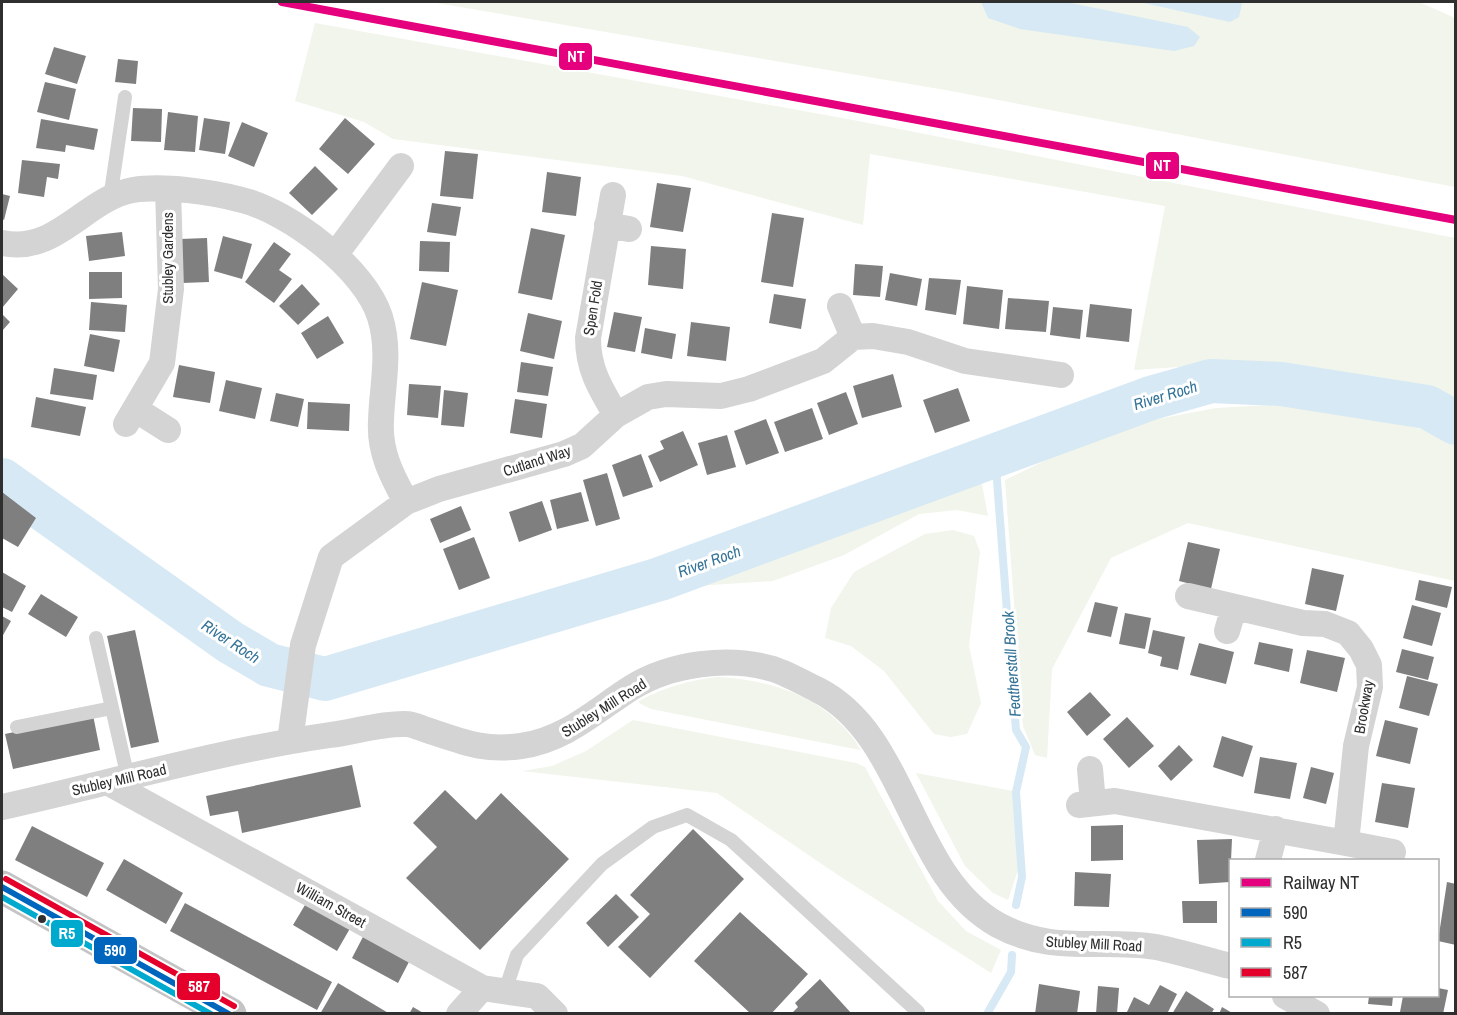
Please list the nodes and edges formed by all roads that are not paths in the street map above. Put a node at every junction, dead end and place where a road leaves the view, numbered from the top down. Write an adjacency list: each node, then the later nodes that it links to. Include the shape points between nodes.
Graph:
1 (125, 97): 5 (lane)
2 (401, 166): 7 (street)
3 (168, 189): 5 (street, via 133,190); 7 (street, via 242,200 271,212); 12 (street, Stubley Gardens, via 171,290 162,363 131,417)
4 (612, 195): 11 (street, Spen Fold, via 618,227 588,338 588,358 594,378)
5 (110, 198): 6 (street, via 72,226 52,235 35,242)
6 (2, 243)
7 (334, 255): 13 (street, via 364,286 380,316 387,353 381,423 383,448 387,467)
8 (840, 306): 9 (street)
9 (853, 337): 10 (street, via 908,342 1024,382); 11 (street, Cutland Way, via 823,361 749,389 721,396 648,397)
10 (1061, 375)
11 (616, 414): 13 (street, Cutland Way, via 582,446 564,454)
12 (168, 430)
13 (406, 502): 20 (street, Cutland Way, via 331,557 303,645)
14 (1188, 596): 15 (street, Brookway)
15 (1234, 607): 16 (street); 25 (street, Brookway, via 1303,623 1354,624 1369,665 1370,687 1356,746)
16 (1227, 631)
17 (96, 638): 18 (lane)
18 (112, 708): 19 (lane); 22 (lane)
19 (17, 727)
20 (290, 741): 22 (street, Stubley Mill Road); 29 (street, Stubley Mill Road, via 407,724 480,748 517,747 557,736 660,674 725,663 775,670 821,692 854,717 884,759 956,888 999,925 1038,940 1071,945 1154,947)
21 (1090, 770): 24 (street, via 1086,804 1115,801)
22 (119, 780): 23 (street, Stubley Mill Road); 30 (street, William Street)
23 (3, 809)
24 (1276, 829): 25 (street); 27 (street)
25 (1346, 843): 26 (street)
26 (1393, 852)
27 (1268, 859)
28 (2, 887): 32 (highway)
29 (1229, 966)
30 (493, 990): 31 (lane, via 517,955 602,864 653,827 687,815 730,840); 33 (street); 34 (street, William Street, via 537,996)
31 (918, 1012)
32 (230, 1014)
33 (459, 1014)
34 (555, 1014)

